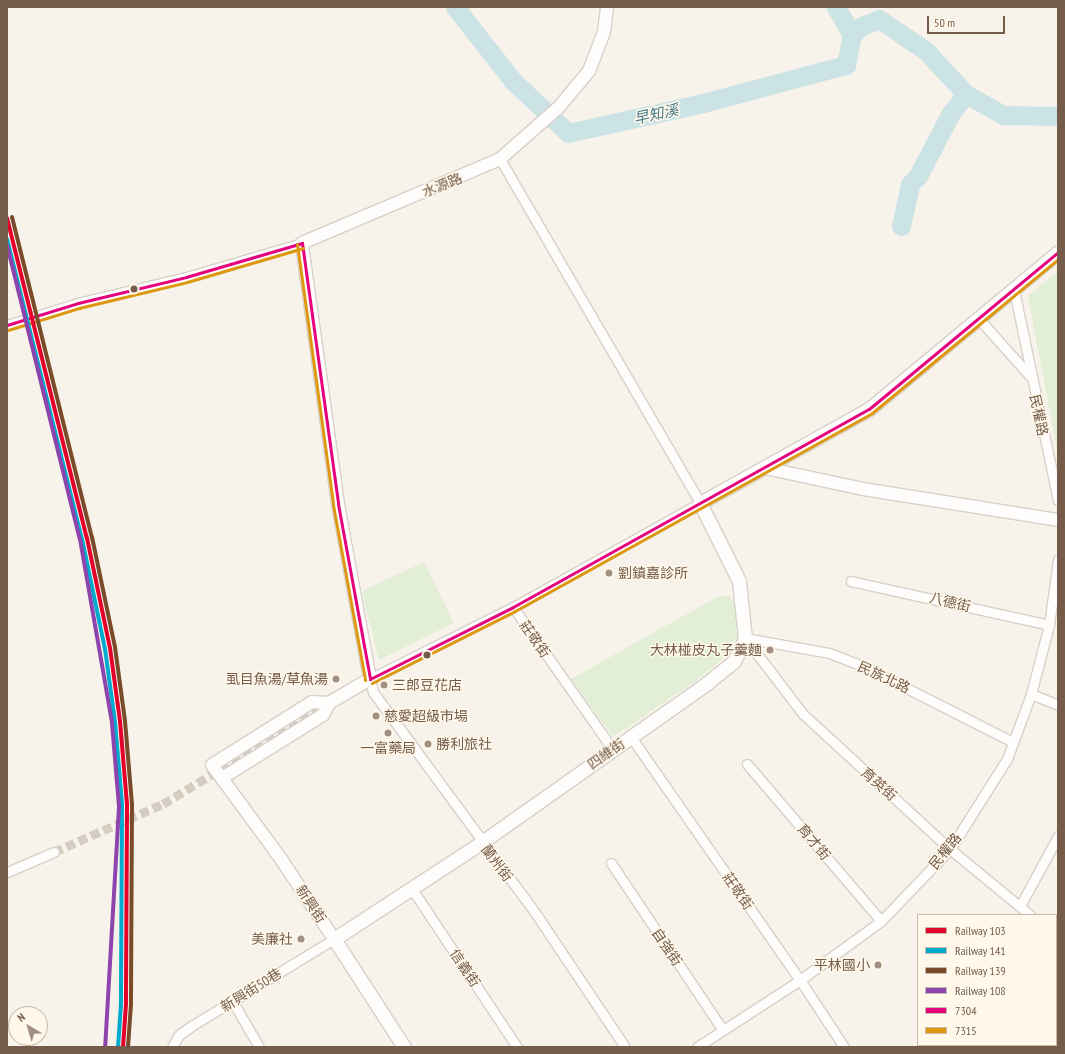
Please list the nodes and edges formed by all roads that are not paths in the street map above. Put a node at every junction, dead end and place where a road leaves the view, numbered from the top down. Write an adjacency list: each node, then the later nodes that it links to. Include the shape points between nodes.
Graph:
1 (607, 7): 2 (street, 水源路, via 604,32 595,59 573,94)
2 (500, 159): 3 (street, 水源路); 11 (street)
3 (302, 242): 7 (street, via 186,277 78,303); 18 (street, via 338,504)
4 (1058, 252): 5 (main road)
5 (1014, 290): 6 (main road); 8 (street, 民權路)
6 (979, 319): 8 (street, 民權路); 9 (main road, via 869,409)
7 (7, 325)
8 (1031, 377): 10 (street, 民權路)
9 (765, 468): 11 (main road); 12 (street, via 863,489)
10 (1058, 500)
11 (700, 503): 15 (street); 17 (main road, via 739,581)
12 (1058, 520)
13 (1058, 560): 16 (street, 民權路)
14 (851, 581): 16 (street, 八德街)
15 (513, 607): 18 (street); 24 (street, 莊敬街)
16 (1049, 625): 19 (street, 民權路)
17 (745, 638): 22 (main road, 四維街, via 734,661); 23 (street, 民族北路, via 829,653 863,666); 29 (street, 育英街, via 803,714)
18 (370, 679): 21 (street); 28 (street, 蘭州街, via 374,692)
19 (1031, 694): 20 (street); 23 (street, 民權路)
20 (1058, 705)
21 (326, 706): 26 (street, via 323,715); 26 (street, 新興街, via 312,702 212,765)
22 (631, 737): 24 (main road, 四維街); 38 (street, 莊敬街)
23 (1013, 742): 29 (street, 民權路, via 1007,759)
24 (613, 750): 28 (main road, 四維街)
25 (747, 764): 36 (street, 育才街)
26 (222, 778): 37 (street, 新興街, via 281,858)
27 (1058, 836): 34 (street)
28 (482, 842): 33 (main road, 四維街); 45 (street, 蘭州街, via 538,917)
29 (950, 849): 34 (street, 育英街); 36 (street, 民權路)
30 (54, 852): 32 (street)
31 (611, 863): 40 (street, 自強街)
32 (7, 872)
33 (412, 889): 37 (main road, 四維街); 44 (street, 信義街)
34 (1020, 906): 35 (street, 育英街)
35 (1029, 914)
36 (881, 921): 38 (street, 民權路)
37 (334, 938): 39 (street, 新興街50巷); 43 (main road, 新興街)
38 (800, 980): 40 (street, 民權路); 47 (street, 莊敬街)
39 (233, 1002): 41 (street, 新興街50巷, via 179,1036); 42 (street)
40 (723, 1030): 46 (street, 民權路)
41 (172, 1047)
42 (259, 1047)
43 (404, 1047)
44 (517, 1047)
45 (625, 1047)
46 (698, 1047)
47 (844, 1047)

